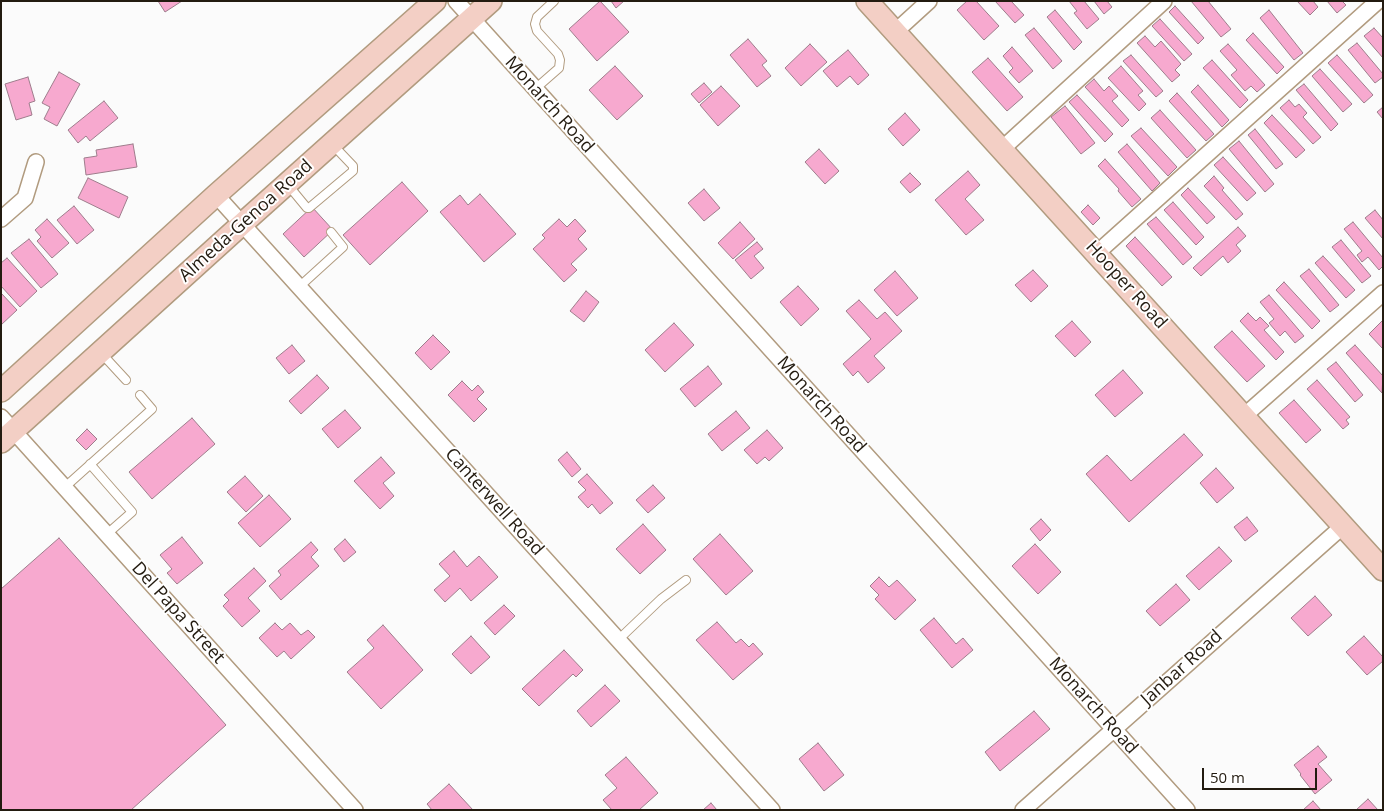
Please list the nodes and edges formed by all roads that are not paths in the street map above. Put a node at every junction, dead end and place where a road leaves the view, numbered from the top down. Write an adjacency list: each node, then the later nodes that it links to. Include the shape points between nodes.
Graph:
1 (435, 1): 17 (main road)
2 (456, 1): 10 (street, Monarch Road)
3 (491, 1): 10 (main road, Almeda-Genoa Road)
4 (554, 1): 12 (lane, via 537,17 535,24 537,31 558,54 559,68)
5 (867, 1): 11 (main road, Hooper Road)
6 (929, 1): 11 (street)
7 (1164, 1): 14 (street)
8 (1379, 1): 9 (street); 21 (street)
9 (1383, 5)
10 (471, 19): 12 (street, Monarch Road); 13 (main road, Almeda-Genoa Road)
11 (895, 32): 14 (main road, Hooper Road)
12 (535, 89): 37 (street, Monarch Road)
13 (332, 143): 16 (main road, Almeda-Genoa Road); 16 (lane, via 354,169 311,208)
14 (1002, 149): 21 (main road, Hooper Road)
15 (36, 162): 18 (street, via 24,198)
16 (287, 183): 19 (main road, Almeda-Genoa Road)
17 (216, 195): 19 (street, Canterwell Road); 26 (main road)
18 (1, 219)
19 (242, 224): 22 (street, Canterwell Road); 24 (main road, Almeda-Genoa Road)
20 (331, 232): 22 (lane, via 343,247)
21 (1097, 253): 28 (main road, Hooper Road)
22 (299, 287): 36 (street, Canterwell Road)
23 (1383, 292): 28 (street)
24 (100, 352): 25 (lane); 29 (main road, Almeda-Genoa Road)
25 (126, 380)
26 (1, 391)
27 (140, 395): 30 (lane, via 152,409)
28 (1244, 416): 32 (main road, Hooper Road)
29 (5, 430): 31 (street, Del Papa Street)
30 (90, 464): 31 (lane); 33 (lane, via 132,512)
31 (64, 487): 33 (street, Del Papa Street)
32 (1343, 526): 34 (main road, Hooper Road); 37 (street, Janbar Road)
33 (107, 534): 38 (street, Del Papa Street)
34 (1383, 570)
35 (686, 580): 36 (lane)
36 (618, 640): 39 (street, Canterwell Road)
37 (1113, 729): 40 (street, Janbar Road); 41 (street, Monarch Road)
38 (355, 810)
39 (772, 810)
40 (1023, 810)
41 (1186, 810)

